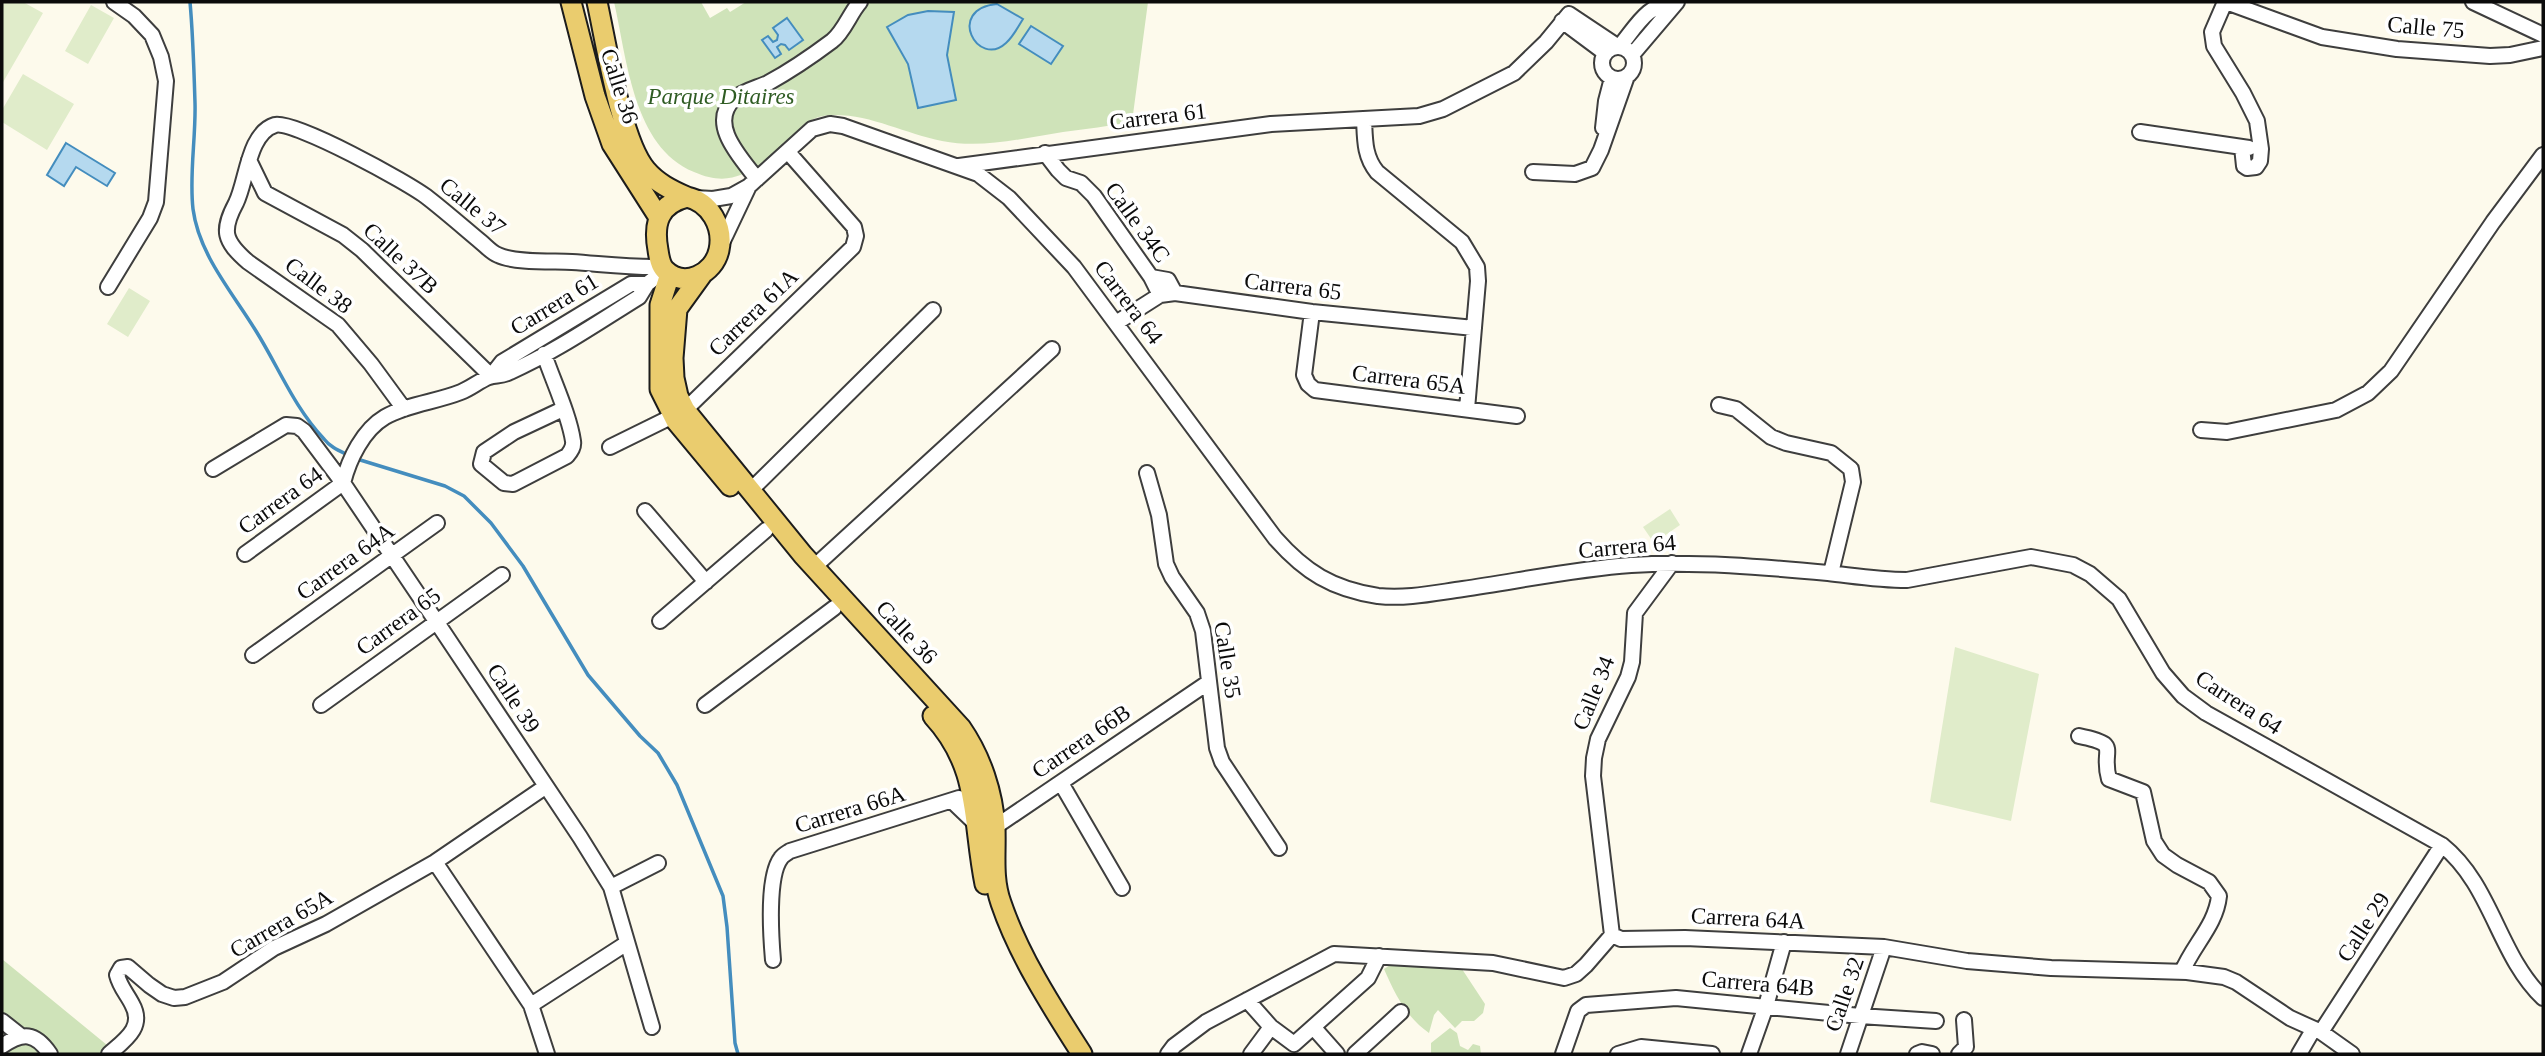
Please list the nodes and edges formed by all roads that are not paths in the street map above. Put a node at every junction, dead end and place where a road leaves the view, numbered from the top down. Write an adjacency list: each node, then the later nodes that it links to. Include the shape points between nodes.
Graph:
1 (114, 2): 30 (street, via 152,35 166,81 156,202)
2 (571, 2): 25 (main road, Calle 36, via 607,131)
3 (597, 2): 24 (main road, Calle 36, via 636,155 654,179)
4 (860, 2): 21 (street, via 832,41 728,106 725,131)
5 (2225, 2): 10 (street, Calle 75, via 2322,37 2397,49 2490,56); 14 (street, via 2212,32 2214,46 2257,121 2259,164 2247,168 2242,147)
6 (2473, 2): 8 (street)
7 (1676, 3): 9 (street)
8 (2543, 36)
9 (1623, 47): 11 (street, via 1634,65); 11 (street, via 1602,64); 12 (street, Carrera 61, via 1565,17 1527,63 1494,85 1443,110)
10 (2543, 48)
11 (1617, 85): 20 (street, via 1592,168 1575,174)
12 (1364, 119): 16 (street, Carrera 61, via 1262,125); 35 (street, via 1370,164 1462,242 1471,255 1478,281)
13 (271, 127): 18 (street, Calle 38, via 260,135); 27 (street, Calle 37, via 279,124 296,130 387,171 426,196 497,255)
14 (2140, 132)
15 (788, 152): 19 (street, Carrera 64, via 812,129 843,125); 21 (street, Carrera 64); 43 (street, Carrera 61A, via 854,227 853,247)
16 (1045, 153): 19 (street, Carrera 61); 31 (street, Calle 34C, via 1058,170 1094,196 1151,277 1168,281)
17 (2543, 155): 45 (street, via 2391,371 2368,393 2336,410 2227,432)
18 (249, 160): 22 (street); 23 (street, Calle 38)
19 (959, 166): 34 (street, Carrera 64, via 989,180 1009,198 1074,267)
20 (1533, 172)
21 (753, 182): 24 (street, Carrera 64, via 731,196); 26 (street, Carrera 64)
22 (265, 193): 23 (street); 38 (street, Calle 37B, via 343,235)
23 (238, 198): 40 (street, Calle 38, via 226,222 227,237 238,254 338,325)
24 (691, 198): 25 (main road, via 667,205); 26 (main road, via 711,212 719,227)
25 (657, 216): 27 (main road, via 657,242)
26 (720, 247): 28 (main road)
27 (666, 271): 28 (main road, via 683,279); 29 (street, Carrera 61); 43 (main road, Calle 36, via 660,305 660,389)
28 (703, 273): 43 (main road, Calle 36, via 677,309 673,358)
29 (647, 284): 37 (street, Carrera 61, via 639,297); 38 (street, Carrera 61, via 631,284 502,362)
30 (108, 287)
31 (1167, 294): 33 (street, Carrera 65); 34 (street)
32 (933, 310): 50 (street)
33 (1312, 312): 35 (street, Carrera 65); 42 (street, Carrera 65A, via 1304,375 1315,390)
34 (1116, 323): 56 (street, Carrera 64, via 1275,538 1298,563 1329,582 1398,598)
35 (1474, 328): 42 (street)
36 (1052, 349): 57 (street)
37 (544, 354): 38 (street, Carrera 61, via 509,373); 41 (street)
38 (491, 376): 40 (street, Carrera 61, via 462,391)
39 (1719, 405): 58 (street, via 1736,409 1771,437 1831,453 1851,469 1853,482)
40 (404, 409): 49 (street, Carrera 61, via 385,418 362,440)
41 (563, 409): 41 (street, via 484,452 481,464 504,483 513,484 567,456 574,444)
42 (1467, 409): 44 (street, Carrera 65A)
43 (679, 413): 46 (street, Carrera 61A); 50 (main road, Calle 36); 53 (main road, Calle 36)
44 (1517, 416)
45 (2201, 430)
46 (610, 447)
47 (213, 469): 49 (street, Calle 39, via 286,425 297,426)
48 (1147, 473): 65 (street, Calle 35, via 1166,564 1203,631)
49 (343, 483): 54 (street, Carrera 64); 55 (street, Calle 39)
50 (750, 491): 57 (main road, Calle 36)
51 (645, 511): 60 (street)
52 (437, 523): 55 (street, Carrera 64A)
53 (766, 530): 60 (street); 61 (main road, Calle 36)
54 (245, 554)
55 (391, 554): 62 (street, Calle 39); 64 (street, Carrera 64A)
56 (1672, 564): 58 (street, Carrera 64); 80 (street, Calle 34, via 1635,613 1628,677 1598,739 1594,758)
57 (814, 567): 73 (main road, Calle 36, via 975,748 986,776)
58 (1831, 573): 74 (street, Carrera 64, via 1907,580 2031,557 2073,565 2119,599 2162,673 2183,696)
59 (502, 575): 62 (street, Carrera 65)
60 (706, 582): 63 (street)
61 (834, 608): 67 (street); 71 (main road, Calle 36, via 945,728 963,758)
62 (436, 621): 66 (street, Carrera 65); 70 (street, Calle 39)
63 (660, 621)
64 (253, 655)
65 (1209, 682): 69 (street, Carrera 66B); 75 (street, Calle 35, via 1222,762)
66 (321, 705)
67 (705, 705)
68 (2079, 736): 86 (street, via 2106,744 2109,779 2143,792 2154,841 2163,855 2209,882 2219,896 2217,912)
69 (1061, 783): 73 (street, Carrera 66B); 79 (street)
70 (545, 787): 76 (street, Carrera 65A); 78 (street, Calle 39)
71 (971, 791): 72 (street, Carrera 66A); 73 (main road, Calle 36)
72 (953, 802): 73 (street); 85 (street, Carrera 66A, via 790,850 780,859 775,879 770,921)
73 (986, 826): 105 (main road, Calle 36, via 989,904); 106 (main road, Calle 36, via 1000,902 1025,956)
74 (2442, 845): 87 (street, Carrera 64, via 2468,872 2524,976); 99 (street, Calle 29)
75 (1279, 848)
76 (435, 862): 89 (street); 103 (street, Carrera 65A, via 274,948 233,977 185,997 162,994 128,967 121,968 119,983 138,1020 134,1031)
77 (658, 863): 78 (street)
78 (611, 887): 82 (street, Calle 39)
79 (1122, 888)
80 (1612, 935): 81 (street, Carrera 64A, via 1621,939); 84 (street, via 1577,974 1564,978 1493,963)
81 (1784, 942): 83 (street, Carrera 64A); 90 (street)
82 (627, 943): 89 (street); 96 (street, Calle 39)
83 (1884, 947): 86 (street, Carrera 64A, via 1967,961); 92 (street, Calle 32)
84 (1379, 956): 88 (street, via 1334,954); 98 (street, via 1368,978)
85 (773, 960)
86 (2182, 972): 99 (street, Carrera 64A, via 2236,982)
87 (2543, 998)
88 (1247, 1000): 97 (street); 107 (street, via 1206,1022)
89 (531, 1005): 104 (street)
90 (1766, 1006): 92 (street, Carrera 64B); 111 (street, Carrera 64B, via 1676,998 1586,1005 1578,1011); 114 (street)
91 (1401, 1012): 110 (street)
92 (1860, 1016): 95 (street, Carrera 64B); 115 (street, Calle 32)
93 (1964, 1020): 118 (street, via 1966,1047)
94 (2, 1021): 100 (street)
95 (1936, 1021)
96 (652, 1027)
97 (1271, 1027): 98 (street, via 1294,1044); 108 (street)
98 (1314, 1028): 109 (street)
99 (2317, 1031): 119 (street, Calle 29); 120 (street, Carrera 64A)
100 (25, 1036): 101 (street); 102 (street, via 37,1040)
101 (2, 1046)
102 (50, 1054)
103 (109, 1054)
104 (547, 1054)
105 (1068, 1054)
106 (1082, 1054)
107 (1168, 1054)
108 (1251, 1054)
109 (1337, 1054)
110 (1354, 1054)
111 (1563, 1054)
112 (1618, 1054): 113 (street, via 1641,1047)
113 (1712, 1054)
114 (1749, 1054)
115 (1848, 1054)
116 (1917, 1054): 117 (street)
117 (1932, 1054)
118 (1959, 1054)
119 (2298, 1054)
120 (2352, 1054)

